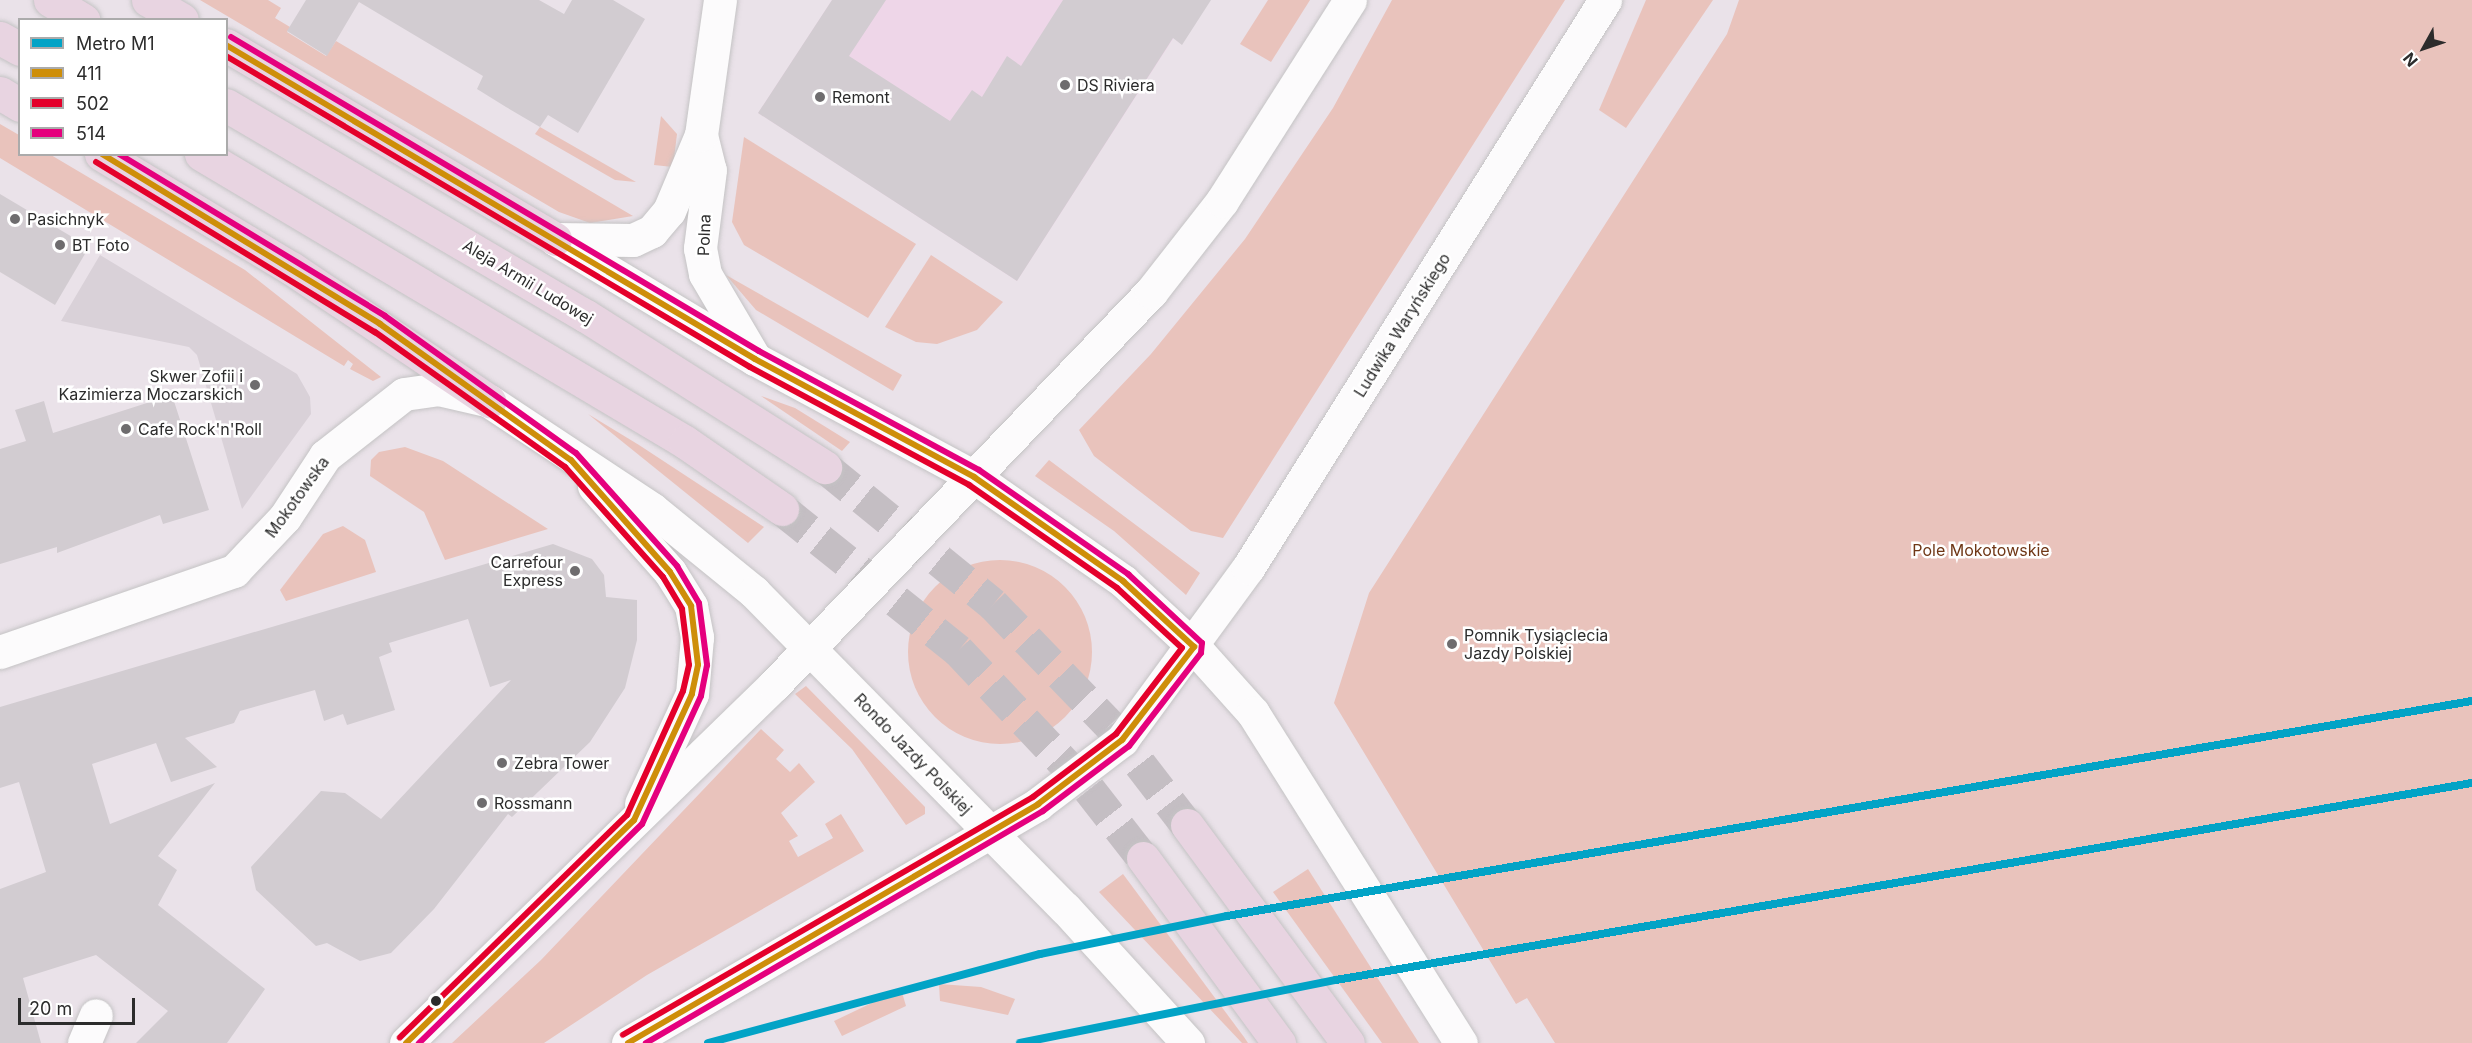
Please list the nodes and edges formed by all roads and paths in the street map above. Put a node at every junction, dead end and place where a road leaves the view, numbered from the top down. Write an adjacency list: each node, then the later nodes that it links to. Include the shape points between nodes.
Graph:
1 (50, 0): 6 (main road)
2 (148, 0): 7 (main road)
3 (720, 0): 14 (main road, Polna)
4 (1350, 0): 22 (main road, via 1191,244)
5 (1605, 0): 25 (main road, Ludwika Waryńskiego)
6 (80, 18)
7 (179, 18)
8 (0, 38): 10 (main road)
9 (228, 46): 17 (main road)
10 (18, 48)
11 (0, 93): 12 (main road)
12 (18, 104)
13 (228, 106): 21 (main road, Aleja Armii Ludowej, via 596,322)
14 (701, 135): 17 (main road, Polna, via 683,167 674,202 652,231 621,243); 18 (main road, Polna, via 710,171 700,248 705,274)
15 (104, 156): 19 (main road, via 291,268)
16 (204, 156): 23 (main road, via 685,442)
17 (555, 239): 18 (main road)
18 (755, 359): 22 (main road)
19 (489, 401): 20 (main road); 26 (main road, Mokotowska, via 438,389 404,394 372,414 325,456 285,517 234,571)
20 (571, 460): 24 (main road, Rondo Jazdy Polskiej, via 652,509 737,578); 27 (main road, via 670,572 691,606 697,637 692,694)
21 (825, 467)
22 (974, 477): 24 (main road); 25 (main road, via 1123,581)
23 (782, 509)
24 (810, 647): 27 (main road); 29 (main road, Rondo Jazdy Polskiej)
25 (1194, 647): 29 (main road, via 1122,740 1082,773); 36 (main road, via 1265,730)
26 (0, 652)
27 (634, 820): 31 (main road)
28 (1186, 825): 35 (main road)
29 (990, 832): 32 (main road); 33 (main road, Rondo Jazdy Polskiej)
30 (1143, 858): 34 (main road)
31 (406, 1043)
32 (628, 1043)
33 (1188, 1043)
34 (1279, 1043)
35 (1348, 1043)
36 (1461, 1043)

